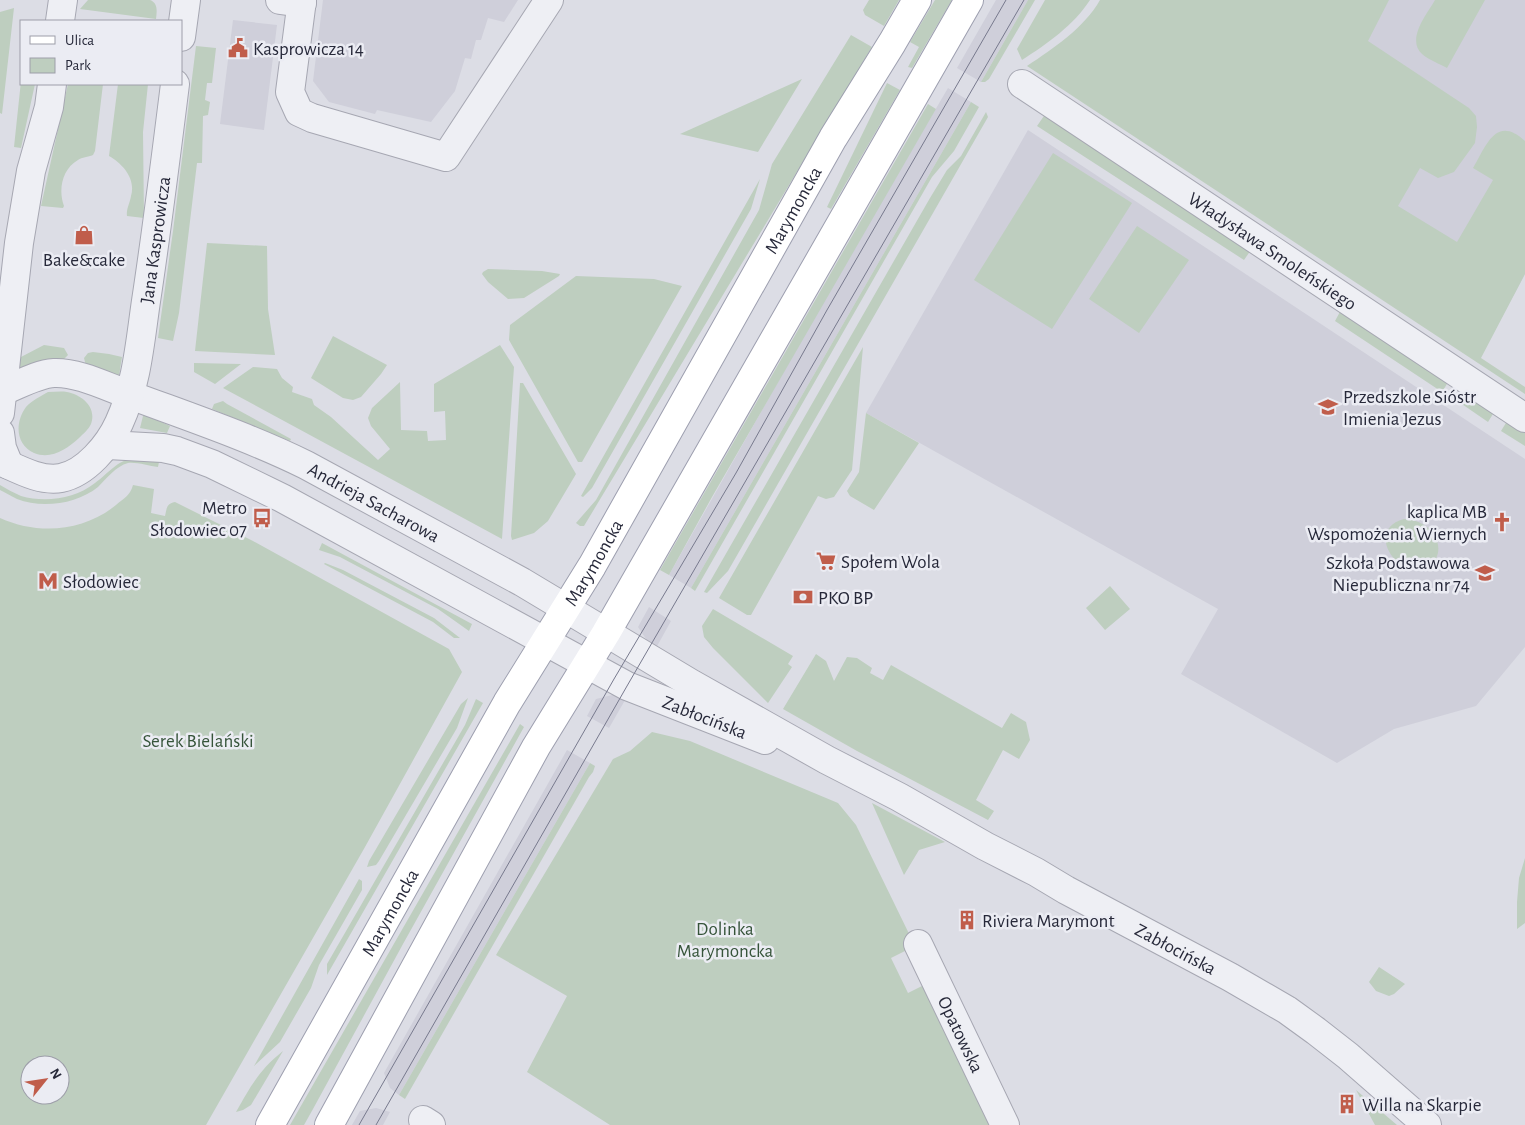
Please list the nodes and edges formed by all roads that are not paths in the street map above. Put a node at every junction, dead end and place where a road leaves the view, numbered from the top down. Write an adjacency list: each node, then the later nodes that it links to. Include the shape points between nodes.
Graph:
1 (63, 0): 7 (street)
2 (186, 0): 8 (street)
3 (549, 0): 6 (street, via 446,157 298,112 290,92)
4 (917, 0): 18 (main road, Marymoncka, via 833,138)
5 (969, 0): 19 (main road)
6 (295, 1)
7 (60, 20)
8 (182, 30)
9 (1022, 84): 14 (street, Władysława Smoleńskiego)
10 (52, 85): 13 (street, via 31,171 19,243)
11 (175, 85): 12 (street, Jana Kasprowicza, via 158,226 135,375)
12 (129, 395): 13 (street, Andrieja Sacharowa, via 72,375 53,373 36,378); 16 (street, Jana Kasprowicza); 18 (street, Andrieja Sacharowa, via 300,462)
13 (1, 399)
14 (1525, 418)
15 (0, 433): 17 (street)
16 (108, 445): 17 (street, Jana Kasprowicza, via 88,464 61,478 42,478); 20 (street, Andrieja Sacharowa, via 162,448 221,468)
17 (4, 463)
18 (565, 608): 19 (street, Andrieja Sacharowa); 20 (main road, Marymoncka)
19 (606, 633): 21 (main road); 22 (street, Zabłocińska)
20 (545, 641): 21 (street, Andrieja Sacharowa); 24 (main road, Marymoncka)
21 (587, 664): 22 (street, Zabłocińska, via 652,697 791,751); 25 (main road, via 536,747)
22 (827, 760): 27 (street, Zabłocińska, via 1270,1000 1316,1030)
23 (918, 944): 26 (street, Opatowska)
24 (270, 1125)
25 (329, 1125)
26 (1005, 1125)
27 (1427, 1125)

